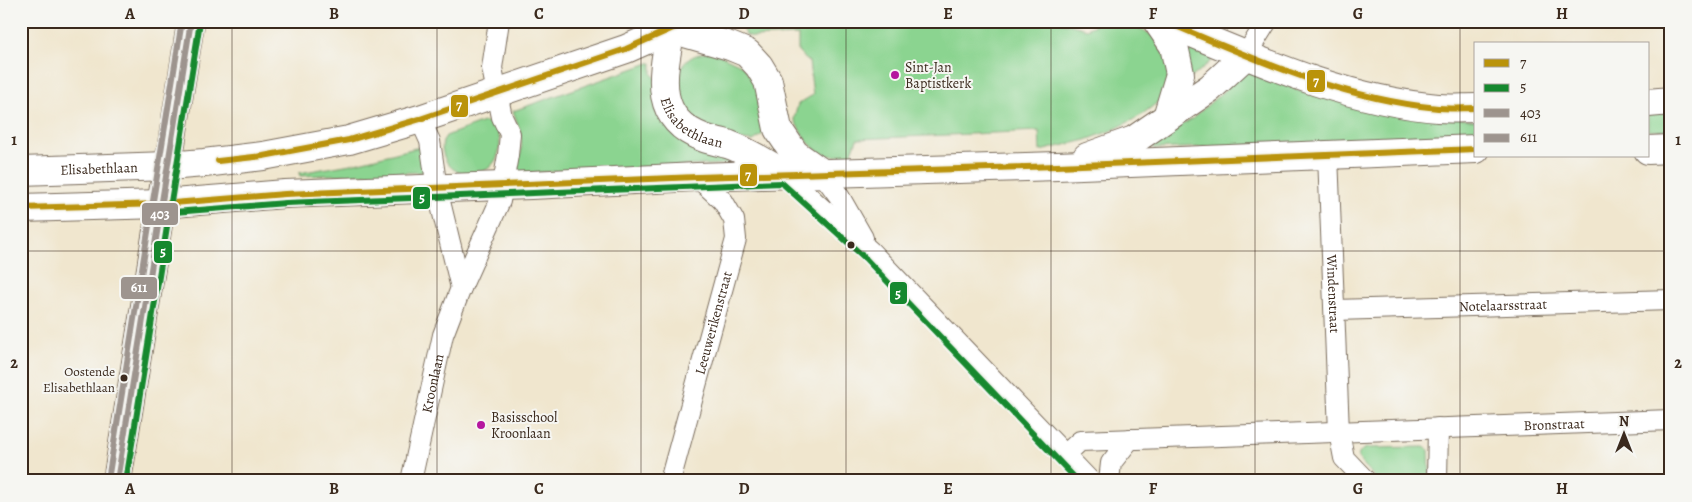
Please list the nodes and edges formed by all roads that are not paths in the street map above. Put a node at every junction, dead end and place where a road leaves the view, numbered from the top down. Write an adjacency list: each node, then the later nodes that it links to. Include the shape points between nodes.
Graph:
1 (191, 21): 18 (street)
2 (499, 21): 8 (street, via 492,68)
3 (1157, 21): 12 (main road, via 1174,46 1180,74)
4 (1163, 21): 7 (main road)
5 (1267, 21): 7 (street)
6 (673, 24): 8 (main road, Elisabethlaan, via 626,49); 21 (main road, Elisabethlaan, via 665,61 664,94 667,106 680,124 703,138 746,152); 22 (main road, via 747,53 768,81 778,129 795,154)
7 (1246, 55): 11 (main road, via 1320,83 1386,100 1438,108); 12 (main road, Elisabethlaan, via 1210,88)
8 (497, 92): 13 (main road, Elisabethlaan); 24 (street, via 502,117 510,134)
9 (1671, 101): 10 (main road)
10 (1650, 103)
11 (1474, 108)
12 (1167, 117): 19 (main road, Elisabethlaan, via 1134,140)
13 (420, 119): 18 (main road, Elisabethlaan, via 349,140 263,156); 25 (street, via 430,141)
14 (1474, 149): 17 (main road, Elisabethlaan)
15 (1671, 149): 16 (main road)
16 (1650, 150)
17 (1328, 155): 19 (main road, Elisabethlaan); 31 (street, Windenstraat)
18 (168, 166): 20 (main road, Elisabethlaan); 26 (main road)
19 (1057, 166): 22 (main road, Elisabethlaan)
20 (21, 171)
21 (785, 174): 22 (main road, Elisabethlaan); 23 (main road, Elisabethlaan); 28 (street)
22 (822, 174): 28 (street, via 839,196)
23 (696, 177): 24 (main road, Elisabethlaan); 39 (street, Leeuwerikenstraat, via 723,200 734,220 736,239)
24 (502, 186): 25 (main road, Elisabethlaan); 29 (street, Kroonlaan, via 500,201)
25 (437, 189): 26 (main road, Elisabethlaan, via 285,194); 29 (street)
26 (161, 204): 27 (main road, Elisabethlaan); 37 (main road)
27 (21, 208)
28 (870, 251): 36 (street)
29 (461, 288): 38 (street, Kroonlaan, via 443,335)
30 (1671, 300): 31 (street, Notelaarsstraat)
31 (1335, 310): 34 (street, Windenstraat)
32 (1671, 420): 33 (street, Bronstraat)
33 (1438, 428): 34 (street, Bronstraat); 43 (street)
34 (1339, 432): 35 (street, Bronstraat); 42 (street, via 1344,458)
35 (1130, 439): 36 (street, Bronstraat, via 1080,441); 41 (street, via 1111,463)
36 (1064, 454): 40 (street)
37 (117, 481)
38 (411, 481)
39 (670, 481)
40 (1090, 481)
41 (1109, 481)
42 (1366, 481)
43 (1437, 481)

